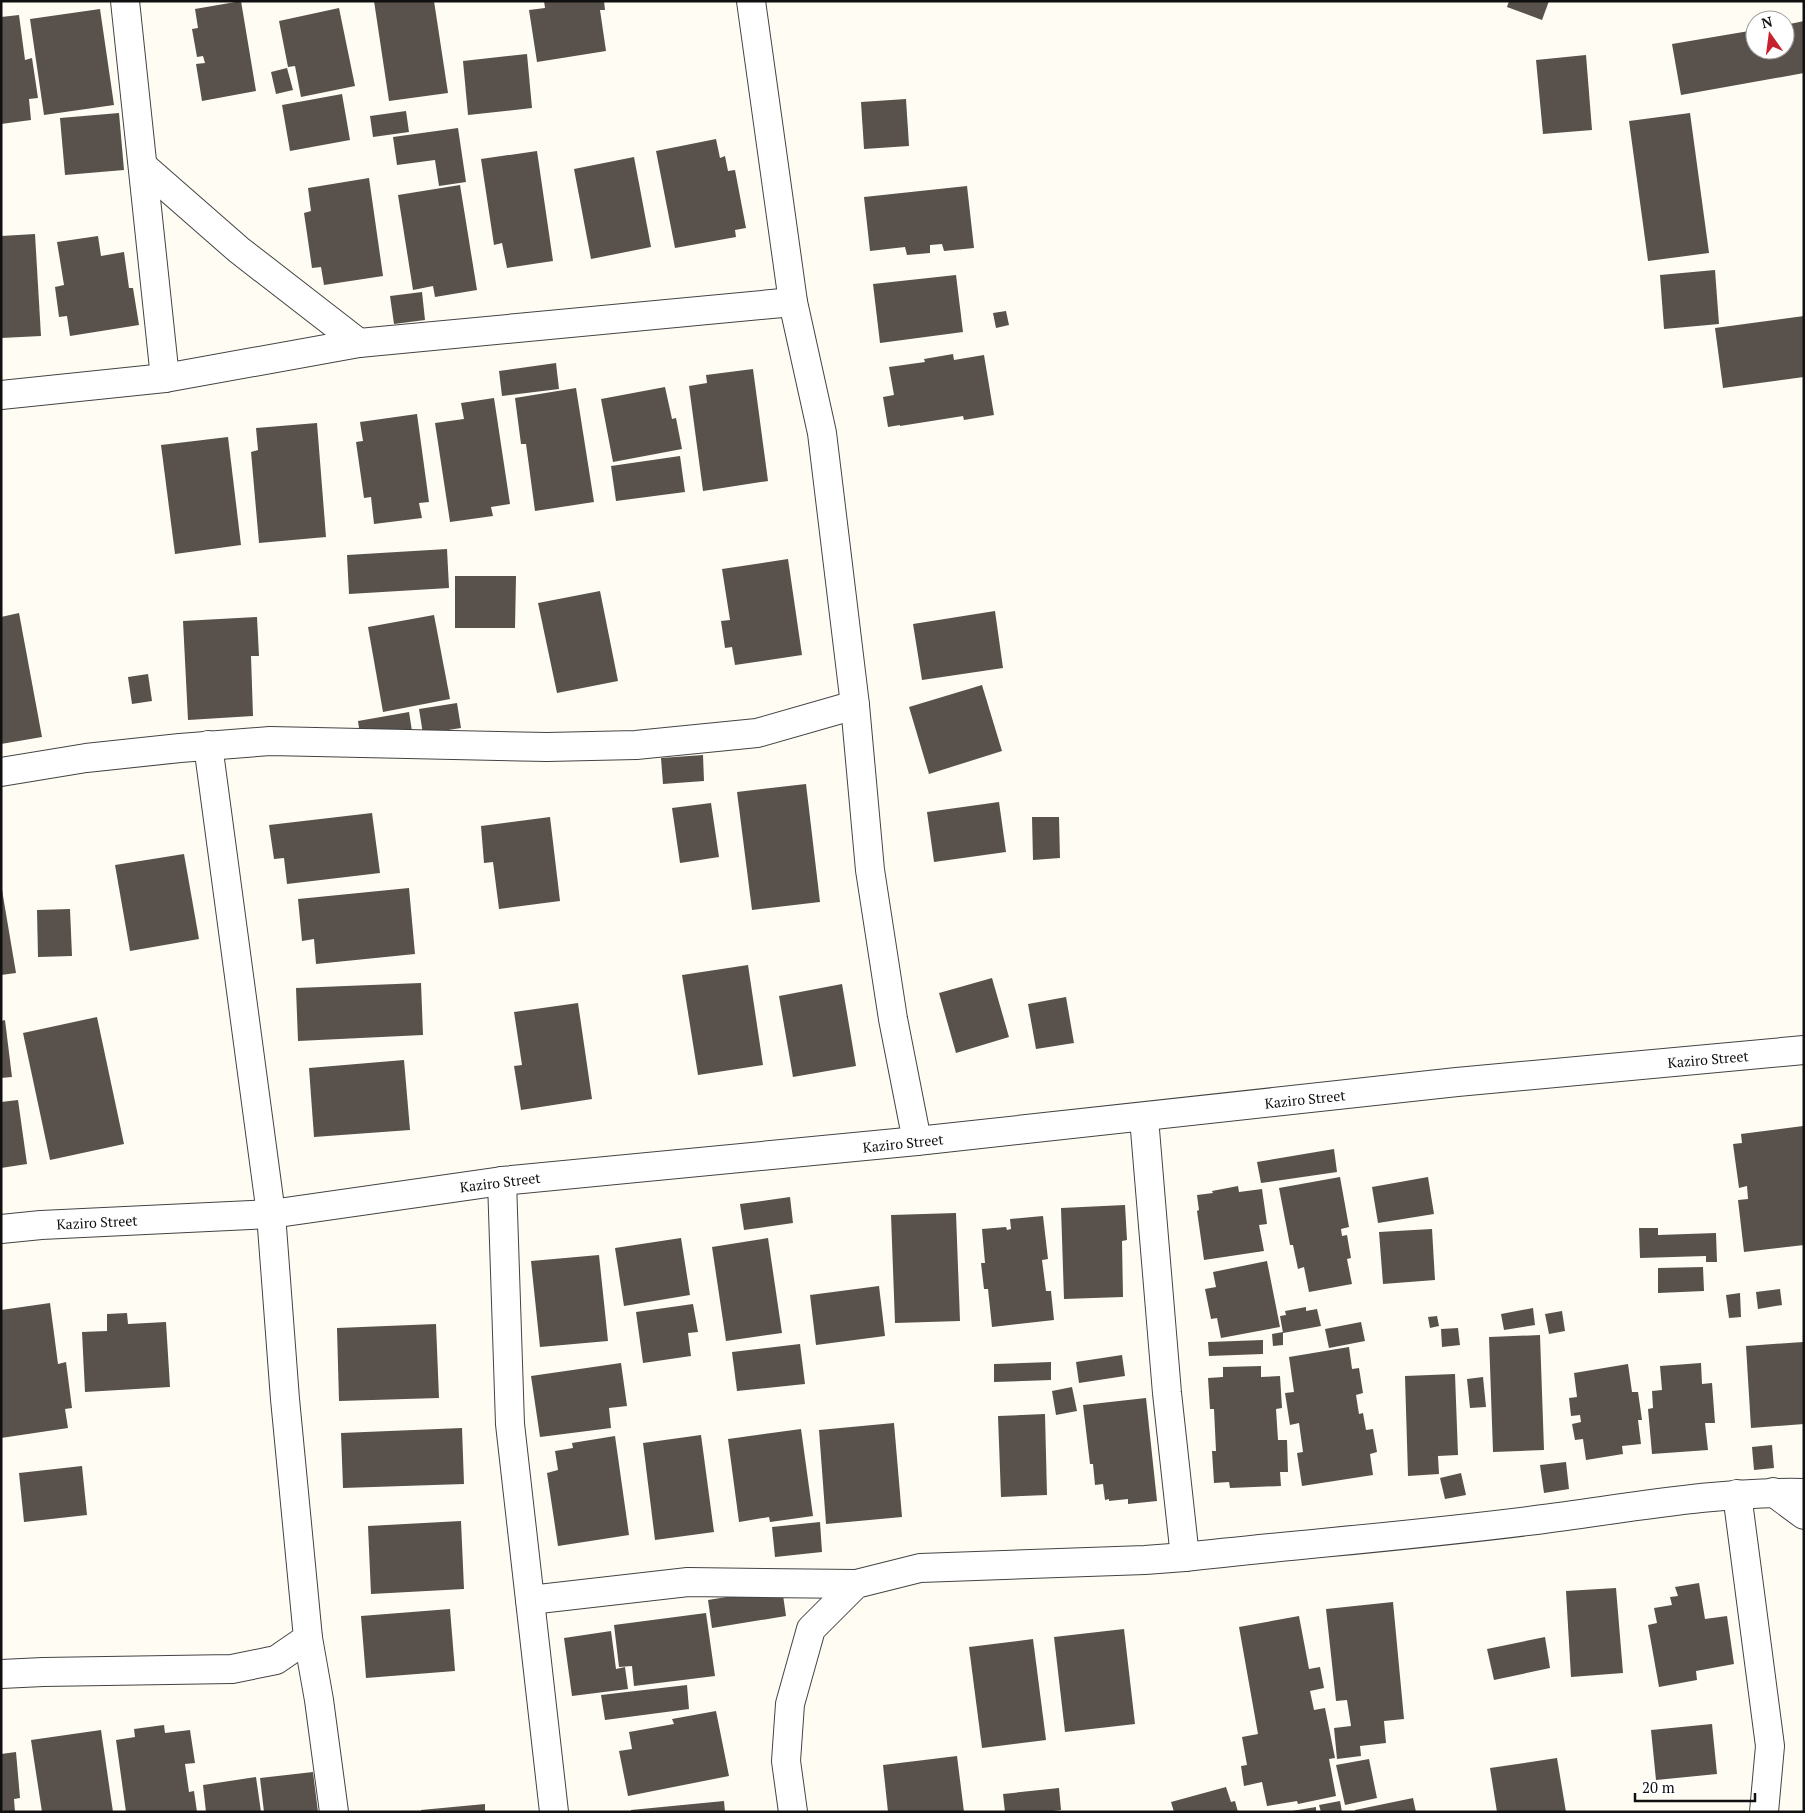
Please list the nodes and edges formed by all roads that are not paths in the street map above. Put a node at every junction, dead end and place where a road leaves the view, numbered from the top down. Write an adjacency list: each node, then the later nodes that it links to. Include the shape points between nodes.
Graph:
1 (125, 1): 3 (street)
2 (751, 1): 4 (street)
3 (143, 166): 5 (street, via 239,250); 6 (street)
4 (792, 302): 5 (street); 8 (street, via 822,433)
5 (360, 343): 6 (street)
6 (165, 378): 7 (street)
7 (1, 395)
8 (855, 706): 9 (street, via 757,733 636,745 547,747 270,741); 13 (street, via 870,870 893,1019)
9 (208, 745): 10 (street, via 86,758); 15 (street)
10 (1, 772)
11 (1804, 1050): 12 (street, Kaziro Street, via 1457,1082)
12 (1144, 1118): 13 (street, Kaziro Street); 21 (street, via 1167,1394)
13 (917, 1141): 14 (street, Kaziro Street)
14 (502, 1181): 15 (street, Kaziro Street); 23 (street, via 510,1424)
15 (271, 1214): 16 (street, Kaziro Street); 24 (street)
16 (1, 1229)
17 (1773, 1492): 18 (street); 19 (street); 20 (street)
18 (1804, 1493)
19 (1738, 1494): 21 (street, via 1534,1520); 29 (street, via 1770,1746)
20 (1804, 1515)
21 (1185, 1556): 22 (street, via 920,1568)
22 (856, 1584): 23 (street, via 688,1582); 28 (street, via 812,1629 790,1704 786,1760)
23 (530, 1600): 27 (street)
24 (308, 1638): 25 (street, via 276,1660 232,1669); 26 (street)
25 (1, 1674)
26 (334, 1812)
27 (554, 1812)
28 (793, 1812)
29 (1764, 1812)

